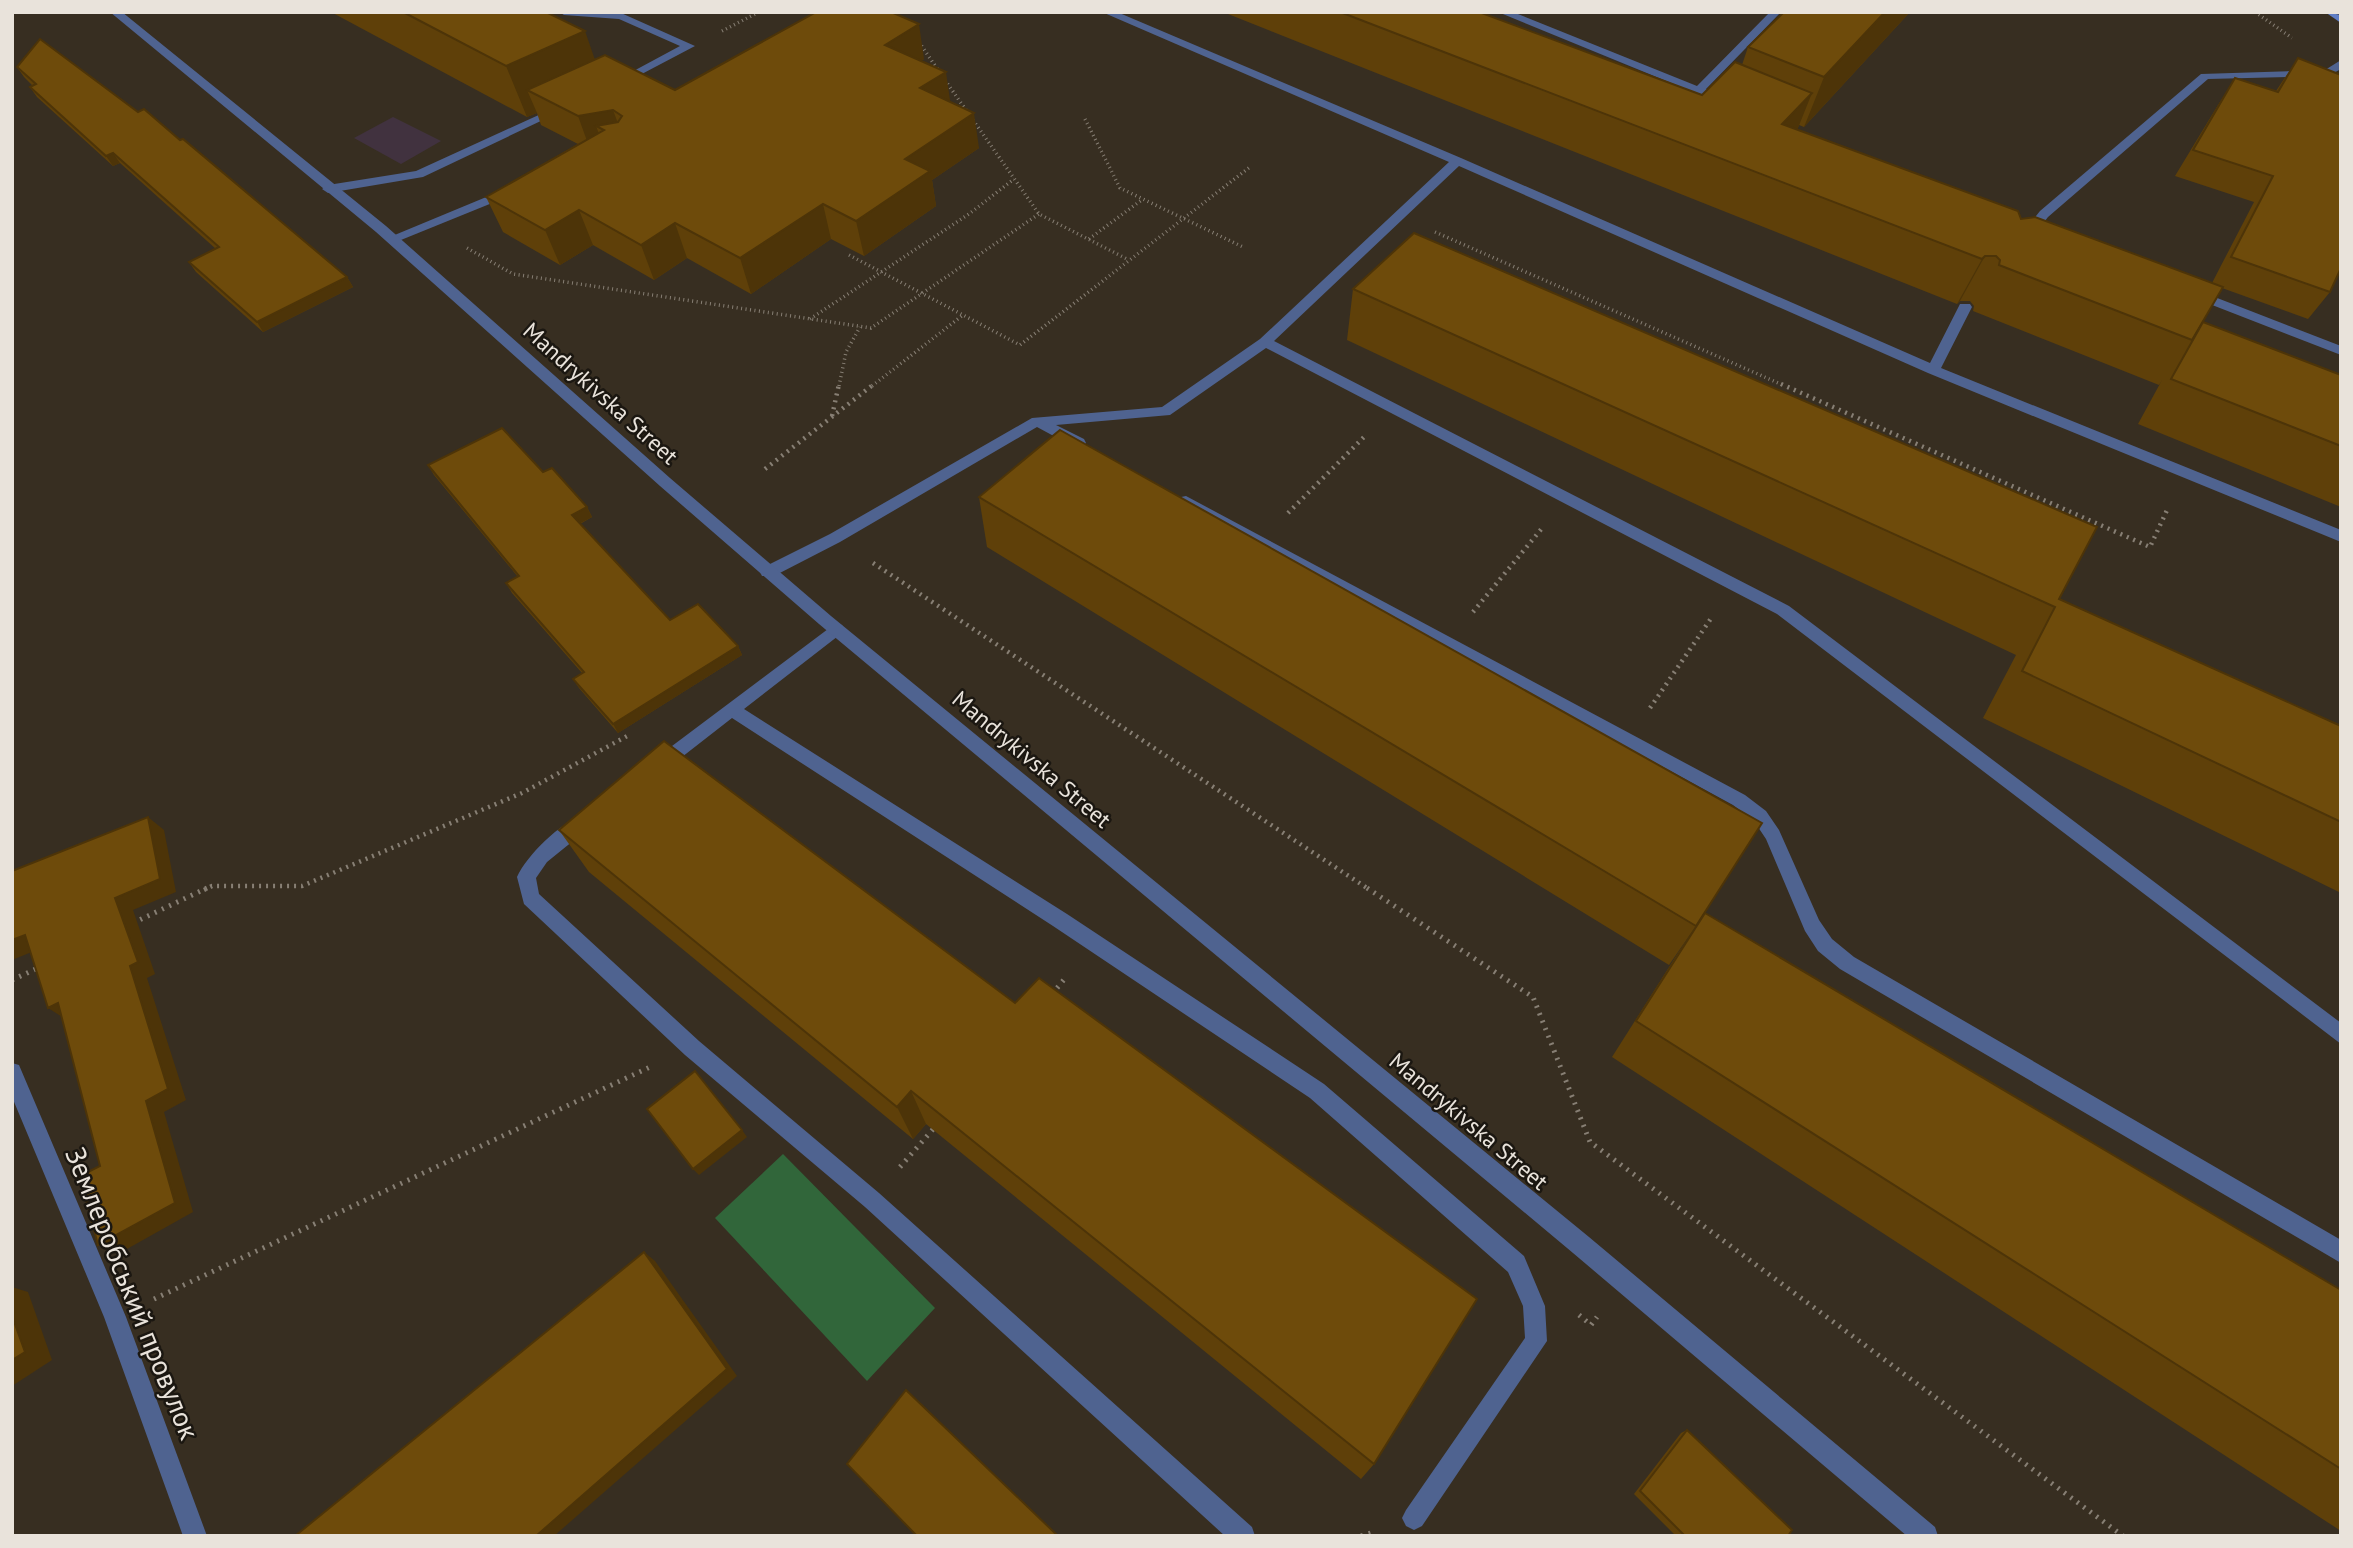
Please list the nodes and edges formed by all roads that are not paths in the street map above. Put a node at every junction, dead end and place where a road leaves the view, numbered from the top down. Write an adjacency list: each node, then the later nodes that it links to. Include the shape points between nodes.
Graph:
1 (115, 12): 15 (street, Mandrykivska Street)
2 (564, 12): 10 (street, via 621,16 690,46)
3 (1107, 12): 13 (street)
4 (1503, 12): 9 (street)
5 (1776, 12): 9 (street)
6 (2330, 12): 7 (main road)
7 (2341, 20)
8 (2341, 63): 17 (street, via 2328,73 2205,76 2043,214)
9 (1699, 90): 11 (street)
10 (601, 91)
11 (1738, 106)
12 (565, 107): 15 (street, via 419,174)
13 (1457, 161): 22 (street); 24 (street)
14 (519, 187): 18 (street)
15 (328, 188): 18 (street, Mandrykivska Street)
16 (2020, 224): 17 (street)
17 (2040, 232): 19 (street)
18 (391, 239): 29 (street, Mandrykivska Street)
19 (2016, 244)
20 (2187, 290): 23 (street)
21 (1965, 307): 24 (street)
22 (1265, 342): 25 (street, via 1165,412); 34 (street, via 1783,610)
23 (2341, 351)
24 (1933, 370): 28 (street)
25 (1037, 421): 26 (street); 29 (street)
26 (1096, 453)
27 (1166, 491): 36 (street, via 1739,800 1760,816 1773,835 1812,925 1825,945 1847,962)
28 (2341, 536)
29 (768, 572): 30 (street, Mandrykivska Street)
30 (836, 629): 31 (street); 40 (street, Mandrykivska Street)
31 (730, 709): 32 (street); 37 (street, via 1317,1091 1516,1264 1534,1306 1536,1341)
32 (646, 775)
33 (604, 807): 39 (street, via 541,856 526,877 531,898 692,1048 872,1200)
34 (2341, 1035)
35 (12, 1072): 38 (street, Землеробський провулок, via 115,1317)
36 (2341, 1252)
37 (1414, 1518)
38 (195, 1536)
39 (1242, 1536)
40 (1926, 1536)

